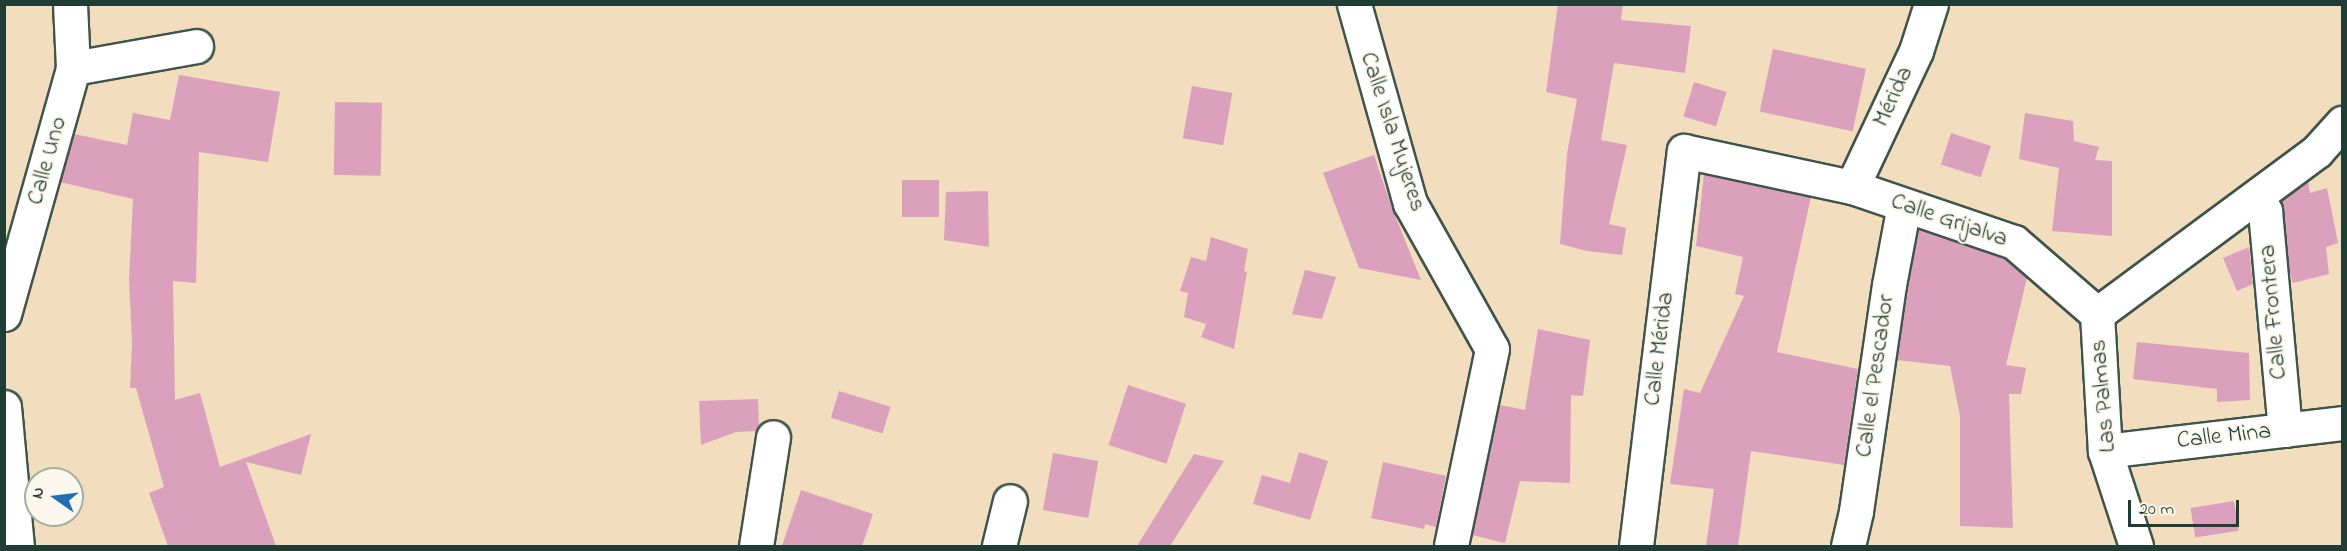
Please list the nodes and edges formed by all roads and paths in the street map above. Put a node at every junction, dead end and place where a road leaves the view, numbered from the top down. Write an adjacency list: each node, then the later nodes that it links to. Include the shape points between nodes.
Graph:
1 (70, 4): 5 (street, Calle Uno)
2 (1354, 4): 22 (street, Calle Isla Mujeres, via 1410,203 1492,349)
3 (1931, 4): 8 (street, Mérida, via 1916,51)
4 (196, 46): 5 (street)
5 (73, 68): 11 (street, Calle Uno)
6 (2343, 123): 9 (street, via 2318,151)
7 (1684, 151): 8 (street, Calle Grijalva); 23 (street, Calle Mérida)
8 (1852, 187): 10 (street, Calle Grijalva)
9 (2256, 196): 12 (street); 15 (street, Calle Frontera, via 2265,211)
10 (1904, 205): 12 (street, Calle Grijalva, via 2014,242); 24 (street, Calle el Pescador)
11 (4, 314)
12 (2097, 314): 17 (street, Las Palmas)
13 (4, 407): 19 (street)
14 (2343, 423): 15 (street, Calle Mina)
15 (2285, 430): 17 (street, Calle Mina)
16 (772, 437): 20 (street)
17 (2105, 451): 25 (street, Las Palmas)
18 (1010, 501): 21 (street)
19 (17, 546)
20 (756, 546)
21 (999, 546)
22 (1451, 546)
23 (1636, 546)
24 (1848, 546)
25 (2136, 546)

